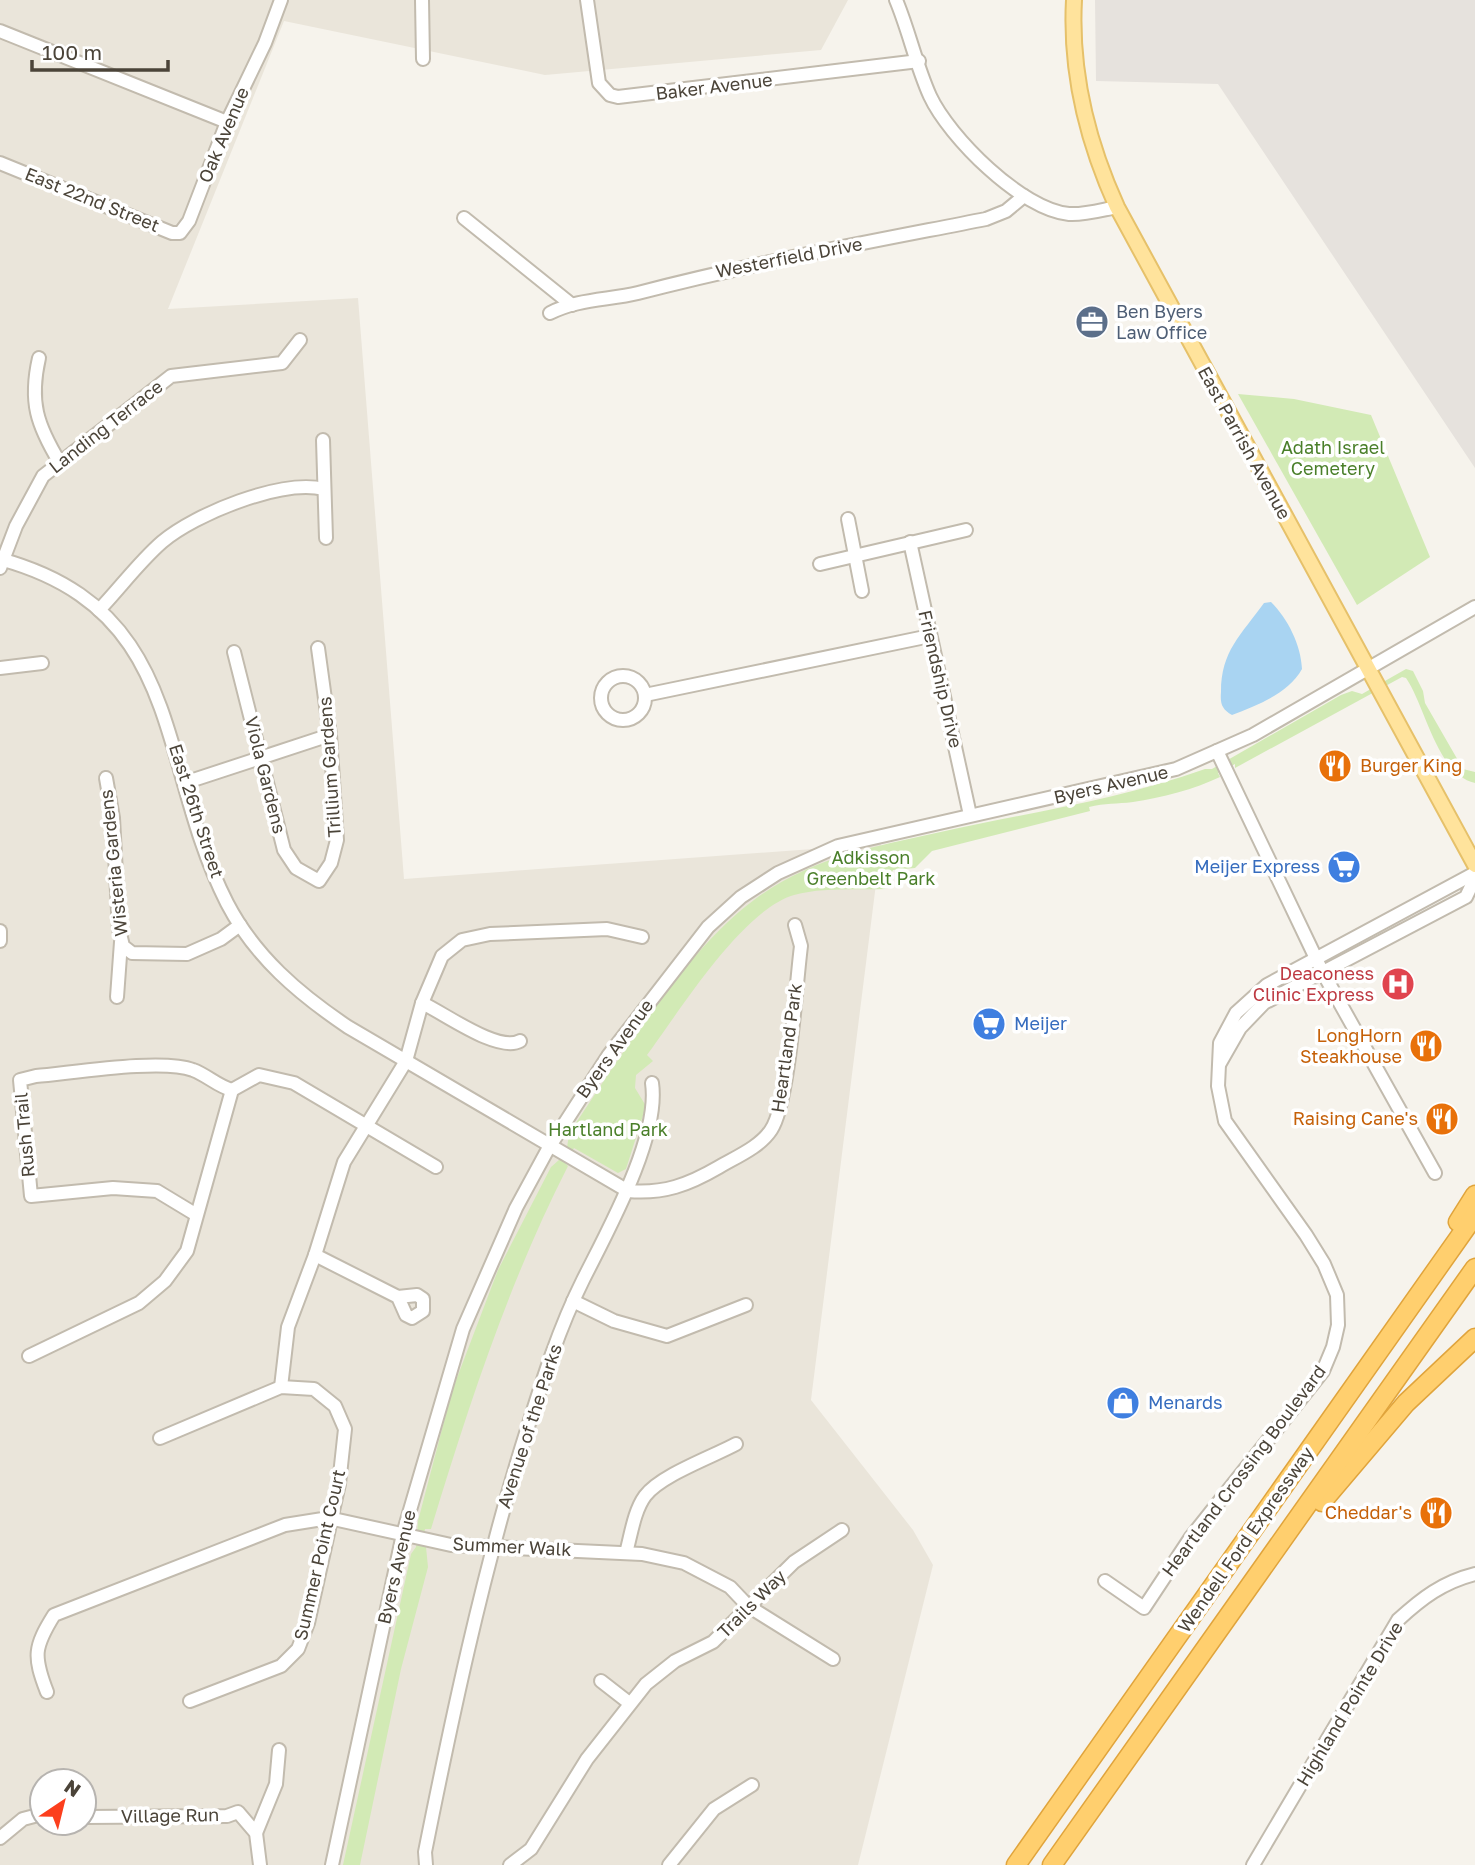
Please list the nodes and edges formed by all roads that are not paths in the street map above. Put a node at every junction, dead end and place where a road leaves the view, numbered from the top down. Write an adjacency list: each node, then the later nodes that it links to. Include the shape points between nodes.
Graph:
1 (281, 0): 9 (street, Oak Avenue)
2 (422, 0): 7 (street)
3 (587, 0): 8 (street, Baker Avenue, via 596,75 603,90 618,97)
4 (896, 0): 8 (street)
5 (1074, 0): 12 (main road, East Parrish Avenue, via 1081,103 1093,149)
6 (0, 31): 9 (street)
7 (424, 59)
8 (919, 61): 11 (street, via 929,93 953,131)
9 (227, 122): 14 (street, Oak Avenue)
10 (0, 163): 14 (street, East 22nd Street, via 172,233)
11 (1024, 196): 12 (street, via 1068,214); 15 (street, Westerfield Drive, via 1006,211 986,219)
12 (1117, 207): 37 (main road, East Parrish Avenue)
13 (464, 218): 15 (street)
14 (183, 231)
15 (572, 305): 16 (street, Westerfield Drive)
16 (550, 313)
17 (300, 340): 20 (street, Landing Terrace, via 282,363 171,376)
18 (39, 358): 20 (street, via 33,386 36,414)
19 (323, 440): 21 (street)
20 (60, 463): 27 (street, Landing Terrace, via 43,476)
21 (324, 489): 24 (street); 31 (street, via 257,495 189,525 146,557)
22 (848, 519): 26 (street)
23 (966, 530): 25 (street)
24 (326, 538)
25 (910, 542): 26 (street); 32 (street, Friendship Drive)
26 (855, 555): 28 (street); 29 (street)
27 (1, 562): 31 (street, East 26th Street, via 62,583)
28 (820, 564)
29 (862, 591)
30 (1475, 607): 37 (street, Byers Avenue)
31 (99, 610): 43 (street, East 26th Street, via 128,642 152,680)
32 (930, 636): 38 (street); 44 (street, Friendship Drive)
33 (318, 648): 39 (street, Trillium Gardens)
34 (234, 653): 41 (street, Viola Gardens)
35 (42, 663): 36 (street)
36 (0, 668)
37 (1368, 669): 40 (street, Byers Avenue); 45 (main road, East Parrish Avenue)
38 (645, 695)
39 (330, 734): 41 (street); 47 (street, Trillium Gardens, via 337,840 331,863)
40 (1217, 751): 44 (street, Byers Avenue, via 1176,769); 54 (street)
41 (261, 758): 43 (street); 47 (street, Viola Gardens, via 284,850 296,868)
42 (106, 778): 53 (street, Wisteria Gardens)
43 (184, 783): 48 (street, East 26th Street, via 208,861)
44 (970, 815): 64 (street, Byers Avenue, via 838,846 778,873 741,897 678,962 602,1064)
45 (1475, 865)
46 (1475, 876): 54 (street, Heartland Crossing Boulevard); 55 (street, Heartland Crossing Boulevard, via 1466,897)
47 (318, 881)
48 (240, 925): 53 (street, Wisteria Gardens, via 187,954 133,953); 59 (street, East 26th Street, via 277,972 310,1002)
49 (795, 925): 67 (street, Heartland Park, via 801,946 783,1095 770,1133 688,1183 656,1192)
50 (0, 931): 52 (street)
51 (642, 937): 57 (street, via 607,929 490,934 462,940 442,956)
52 (1, 941)
53 (121, 942): 56 (street)
54 (1315, 957): 55 (street); 60 (street, Heartland Crossing Boulevard, via 1267,985 1236,1013 1220,1043)
55 (1322, 971): 60 (street, Heartland Crossing Boulevard, via 1264,1003 1234,1036); 66 (street)
56 (117, 998)
57 (422, 1003): 58 (street, via 496,1041); 59 (street)
58 (520, 1041)
59 (406, 1061): 63 (street); 64 (street, East 26th Street)
60 (1218, 1066): 88 (street, Heartland Crossing Boulevard, via 1219,1104 1225,1121 1306,1235 1331,1281 1337,1296 1334,1348 1323,1371 1191,1537 1144,1608)
61 (652, 1083): 67 (street, Avenue of the Parks, via 654,1102)
62 (232, 1090): 63 (street, via 259,1075 294,1083); 69 (street); 69 (street, Rush Trail, via 192,1069 143,1066 20,1080 31,1196 113,1188 157,1191)
63 (366, 1127): 65 (street); 71 (street, via 344,1162)
64 (551, 1144): 67 (street); 84 (street, Byers Avenue, via 516,1208 463,1329)
65 (436, 1167)
66 (1435, 1173)
67 (628, 1191): 74 (street, Avenue of the Parks)
68 (1475, 1195): 77 (highway)
69 (195, 1214): 78 (street, via 187,1251 165,1281 139,1303)
70 (1475, 1215): 77 (highway, Wendell Ford Expressway)
71 (315, 1255): 73 (street); 79 (street, via 288,1327)
72 (1475, 1268): 90 (highway, Wendell Ford Expressway)
73 (398, 1297)
74 (573, 1301): 75 (street, via 614,1321 667,1336); 85 (street, Avenue of the Parks, via 550,1356)
75 (746, 1305)
76 (1475, 1338): 90 (highway, via 1406,1403)
77 (1381, 1348): 107 (highway, Wendell Ford Expressway)
78 (29, 1356)
79 (281, 1387): 80 (street, Summer Point Court); 82 (street, Summer Point Court, via 314,1389 335,1406 345,1429 339,1484)
80 (160, 1438)
81 (736, 1444): 86 (street, via 646,1494)
82 (329, 1518): 84 (street, Summer Walk); 93 (street, Summer Walk, via 285,1525 54,1615 36,1643 38,1669); 94 (street, Summer Point Court, via 308,1623 298,1649 281,1666)
83 (842, 1530): 89 (street, Trails Way, via 794,1562)
84 (403, 1534): 85 (street, Summer Walk); 103 (street, Byers Avenue)
85 (493, 1549): 86 (street, Summer Walk); 104 (street, Avenue of the Parks)
86 (626, 1553): 89 (street, Summer Walk, via 684,1563 730,1587)
87 (1475, 1574): 109 (street, Highland Pointe Drive, via 1447,1582 1398,1620)
88 (1105, 1581)
89 (748, 1606): 91 (street, Summer Walk); 95 (street, Trails Way, via 713,1642 675,1661)
90 (1231, 1612): 108 (highway, Wendell Ford Expressway)
91 (833, 1659)
92 (601, 1681): 95 (street)
93 (47, 1692)
94 (190, 1701)
95 (628, 1702): 105 (street, Trails Way, via 531,1849)
96 (279, 1750): 100 (street, via 276,1784)
97 (752, 1785): 106 (street, via 714,1809)
98 (98, 1817): 100 (street, Village Run, via 227,1816 238,1812)
99 (28, 1818): 101 (street)
100 (256, 1833): 102 (street)
101 (0, 1838)
102 (260, 1865)
103 (332, 1865)
104 (426, 1865)
105 (510, 1865)
106 (669, 1865)
107 (1016, 1865)
108 (1052, 1865)
109 (1253, 1865)

